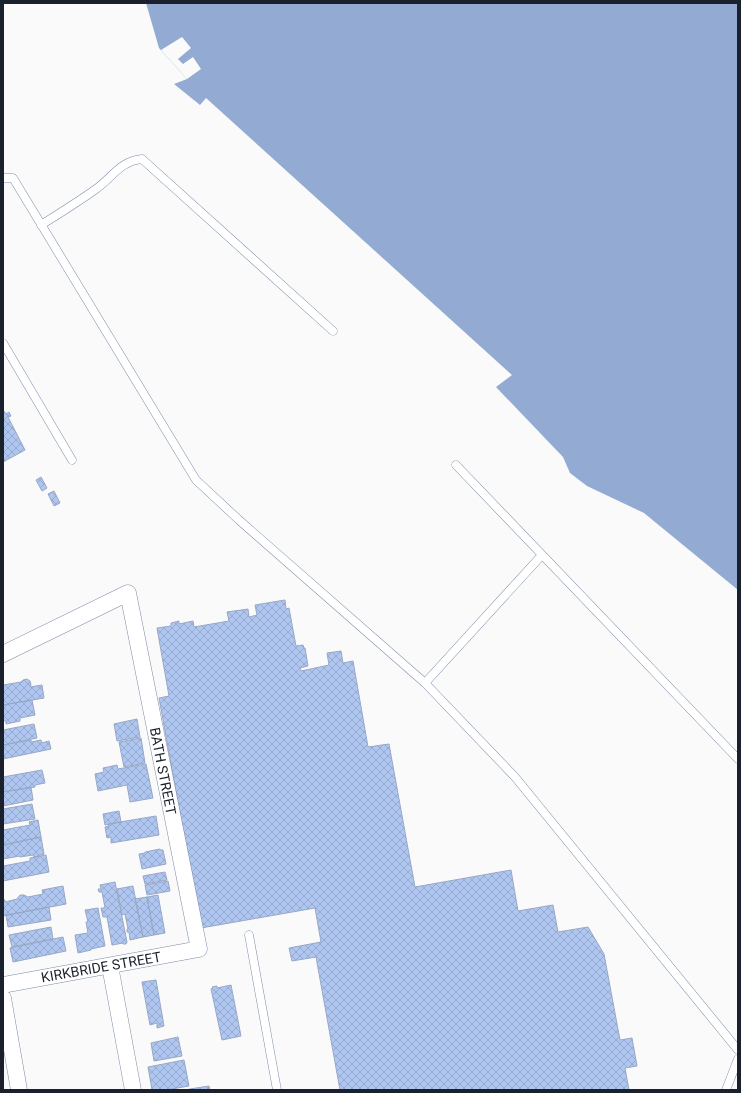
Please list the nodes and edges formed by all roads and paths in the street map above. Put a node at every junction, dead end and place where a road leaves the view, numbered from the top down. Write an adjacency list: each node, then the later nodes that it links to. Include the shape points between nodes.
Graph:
1 (3, 178): 2 (lane, via 13,178)
2 (41, 225): 3 (lane, via 97,189 120,168 133,160 142,159); 10 (lane, via 196,480)
3 (333, 331)
4 (3, 342): 5 (lane)
5 (6, 353): 6 (lane)
6 (72, 460)
7 (456, 465): 8 (lane)
8 (542, 555): 10 (lane); 11 (lane)
9 (3, 654): 13 (street, BATH STREET, via 128,593)
10 (424, 683): 17 (lane, via 515,777)
11 (738, 759)
12 (249, 935): 21 (lane)
13 (199, 949): 14 (street, KIRKBRIDE STREET)
14 (110, 966): 15 (street, KIRKBRIDE STREET); 20 (street)
15 (3, 985)
16 (3, 998): 19 (street)
17 (738, 1050)
18 (738, 1059): 22 (lane)
19 (19, 1090)
20 (133, 1090)
21 (277, 1090)
22 (726, 1090)

